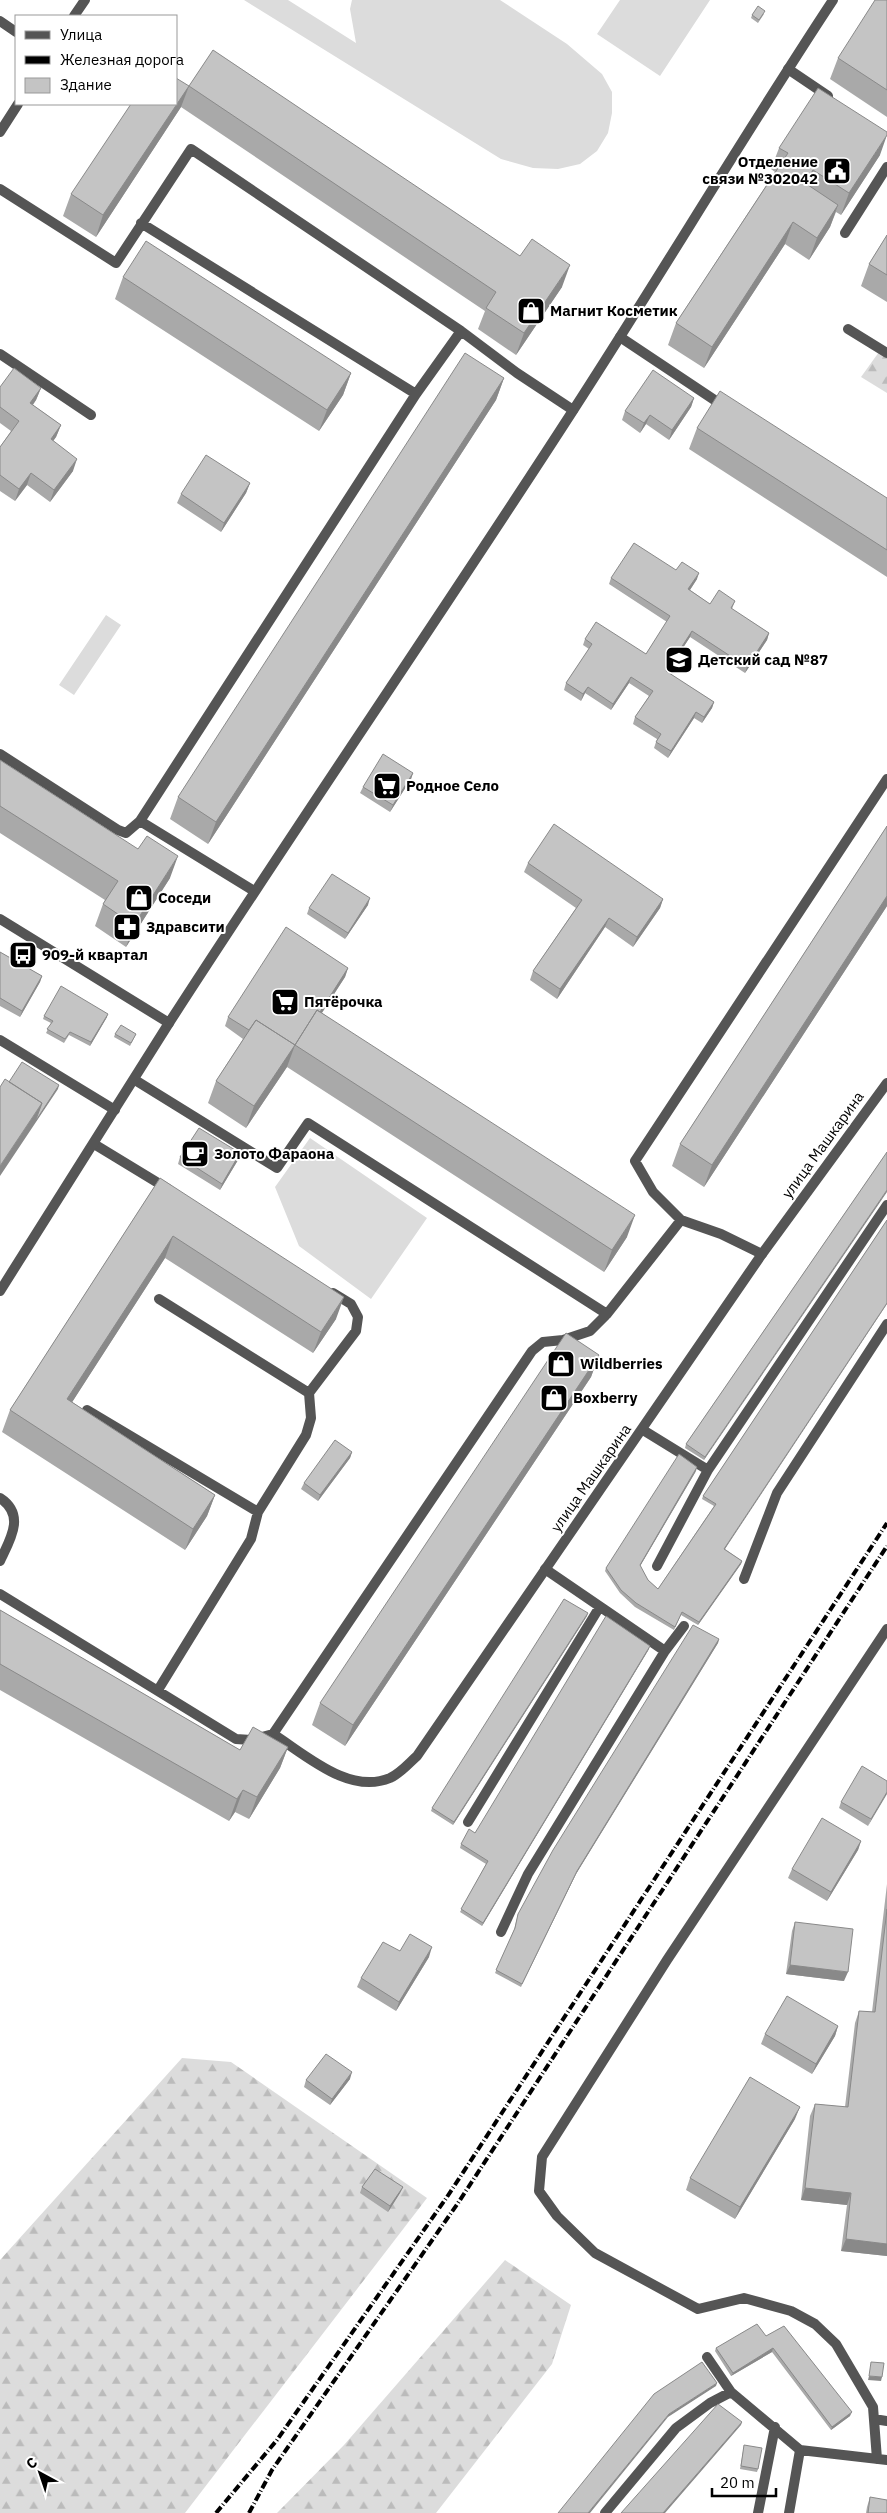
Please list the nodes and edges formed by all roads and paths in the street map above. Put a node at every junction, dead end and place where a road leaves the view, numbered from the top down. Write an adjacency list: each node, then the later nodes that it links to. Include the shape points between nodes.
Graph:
1 (85, 0): 3 (street)
2 (833, 0): 6 (street)
3 (75, 15)
4 (0, 21): 5 (street)
5 (15, 31)
6 (788, 69): 7 (street); 16 (street)
7 (838, 103)
8 (17, 105): 9 (street)
9 (0, 132)
10 (887, 167): 13 (street)
11 (0, 189): 12 (street, via 116,263)
12 (141, 223): 15 (street, via 191,149); 19 (street)
13 (845, 233)
14 (848, 329): 17 (street)
15 (461, 331): 19 (street); 20 (street)
16 (620, 336): 20 (street); 22 (street)
17 (887, 353)
18 (0, 354): 21 (street)
19 (416, 394): 25 (street)
20 (573, 410): 26 (street)
21 (91, 415)
22 (738, 416)
23 (0, 754): 25 (street, via 118,830 126,833)
24 (887, 779): 37 (street, via 635,1161 653,1192)
25 (140, 821): 26 (street)
26 (254, 891): 28 (street)
27 (0, 919): 28 (street)
28 (169, 1023): 30 (street)
29 (0, 1040): 33 (street)
30 (135, 1080): 33 (street); 42 (street, via 277,1168 308,1123)
31 (887, 1083): 32 (street, улица Машкарина)
32 (884, 1094): 38 (street, улица Машкарина)
33 (115, 1110): 34 (street)
34 (94, 1144): 35 (street); 40 (street)
35 (175, 1193)
36 (887, 1205): 47 (street)
37 (681, 1220): 38 (street); 42 (street)
38 (762, 1254): 46 (street, улица Машкарина)
39 (326, 1288): 44 (street, via 351,1304 358,1317 356,1331)
40 (0, 1291)
41 (159, 1299): 44 (street)
42 (607, 1314): 60 (street, via 590,1331 563,1340 543,1342 532,1351)
43 (887, 1324): 53 (street, via 776,1493)
44 (309, 1393): 49 (street, via 311,1418 306,1435)
45 (87, 1410): 49 (street)
46 (643, 1430): 47 (street); 52 (street, улица Машкарина)
47 (708, 1470): 51 (street)
48 (0, 1498): 50 (street, via 13,1516 15,1531)
49 (258, 1512): 59 (street, via 251,1539)
50 (0, 1561)
51 (657, 1566)
52 (545, 1569): 55 (street); 60 (street, улица Машкарина, via 417,1756 391,1778 362,1782 346,1778)
53 (744, 1579)
54 (0, 1594): 59 (street)
55 (599, 1608): 58 (street); 61 (street)
56 (684, 1626): 58 (street)
57 (887, 1629): 65 (street, via 667,1960 542,2157 539,2191 557,2216 595,2253 698,2309 744,2298 791,2311 815,2324 836,2344 859,2381 873,2407)
58 (665, 1651): 62 (street, via 528,1874)
59 (158, 1690): 60 (street, via 236,1739 250,1740)
60 (273, 1734)
61 (468, 1822)
62 (501, 1932)
63 (707, 2357): 64 (street)
64 (731, 2392): 67 (street); 70 (street, via 676,2428)
65 (874, 2419): 66 (street); 69 (street)
66 (887, 2421)
67 (775, 2427): 68 (street); 71 (street)
68 (800, 2450): 69 (street); 72 (street)
69 (882, 2460)
70 (605, 2513)
71 (758, 2513)
72 (789, 2513)

